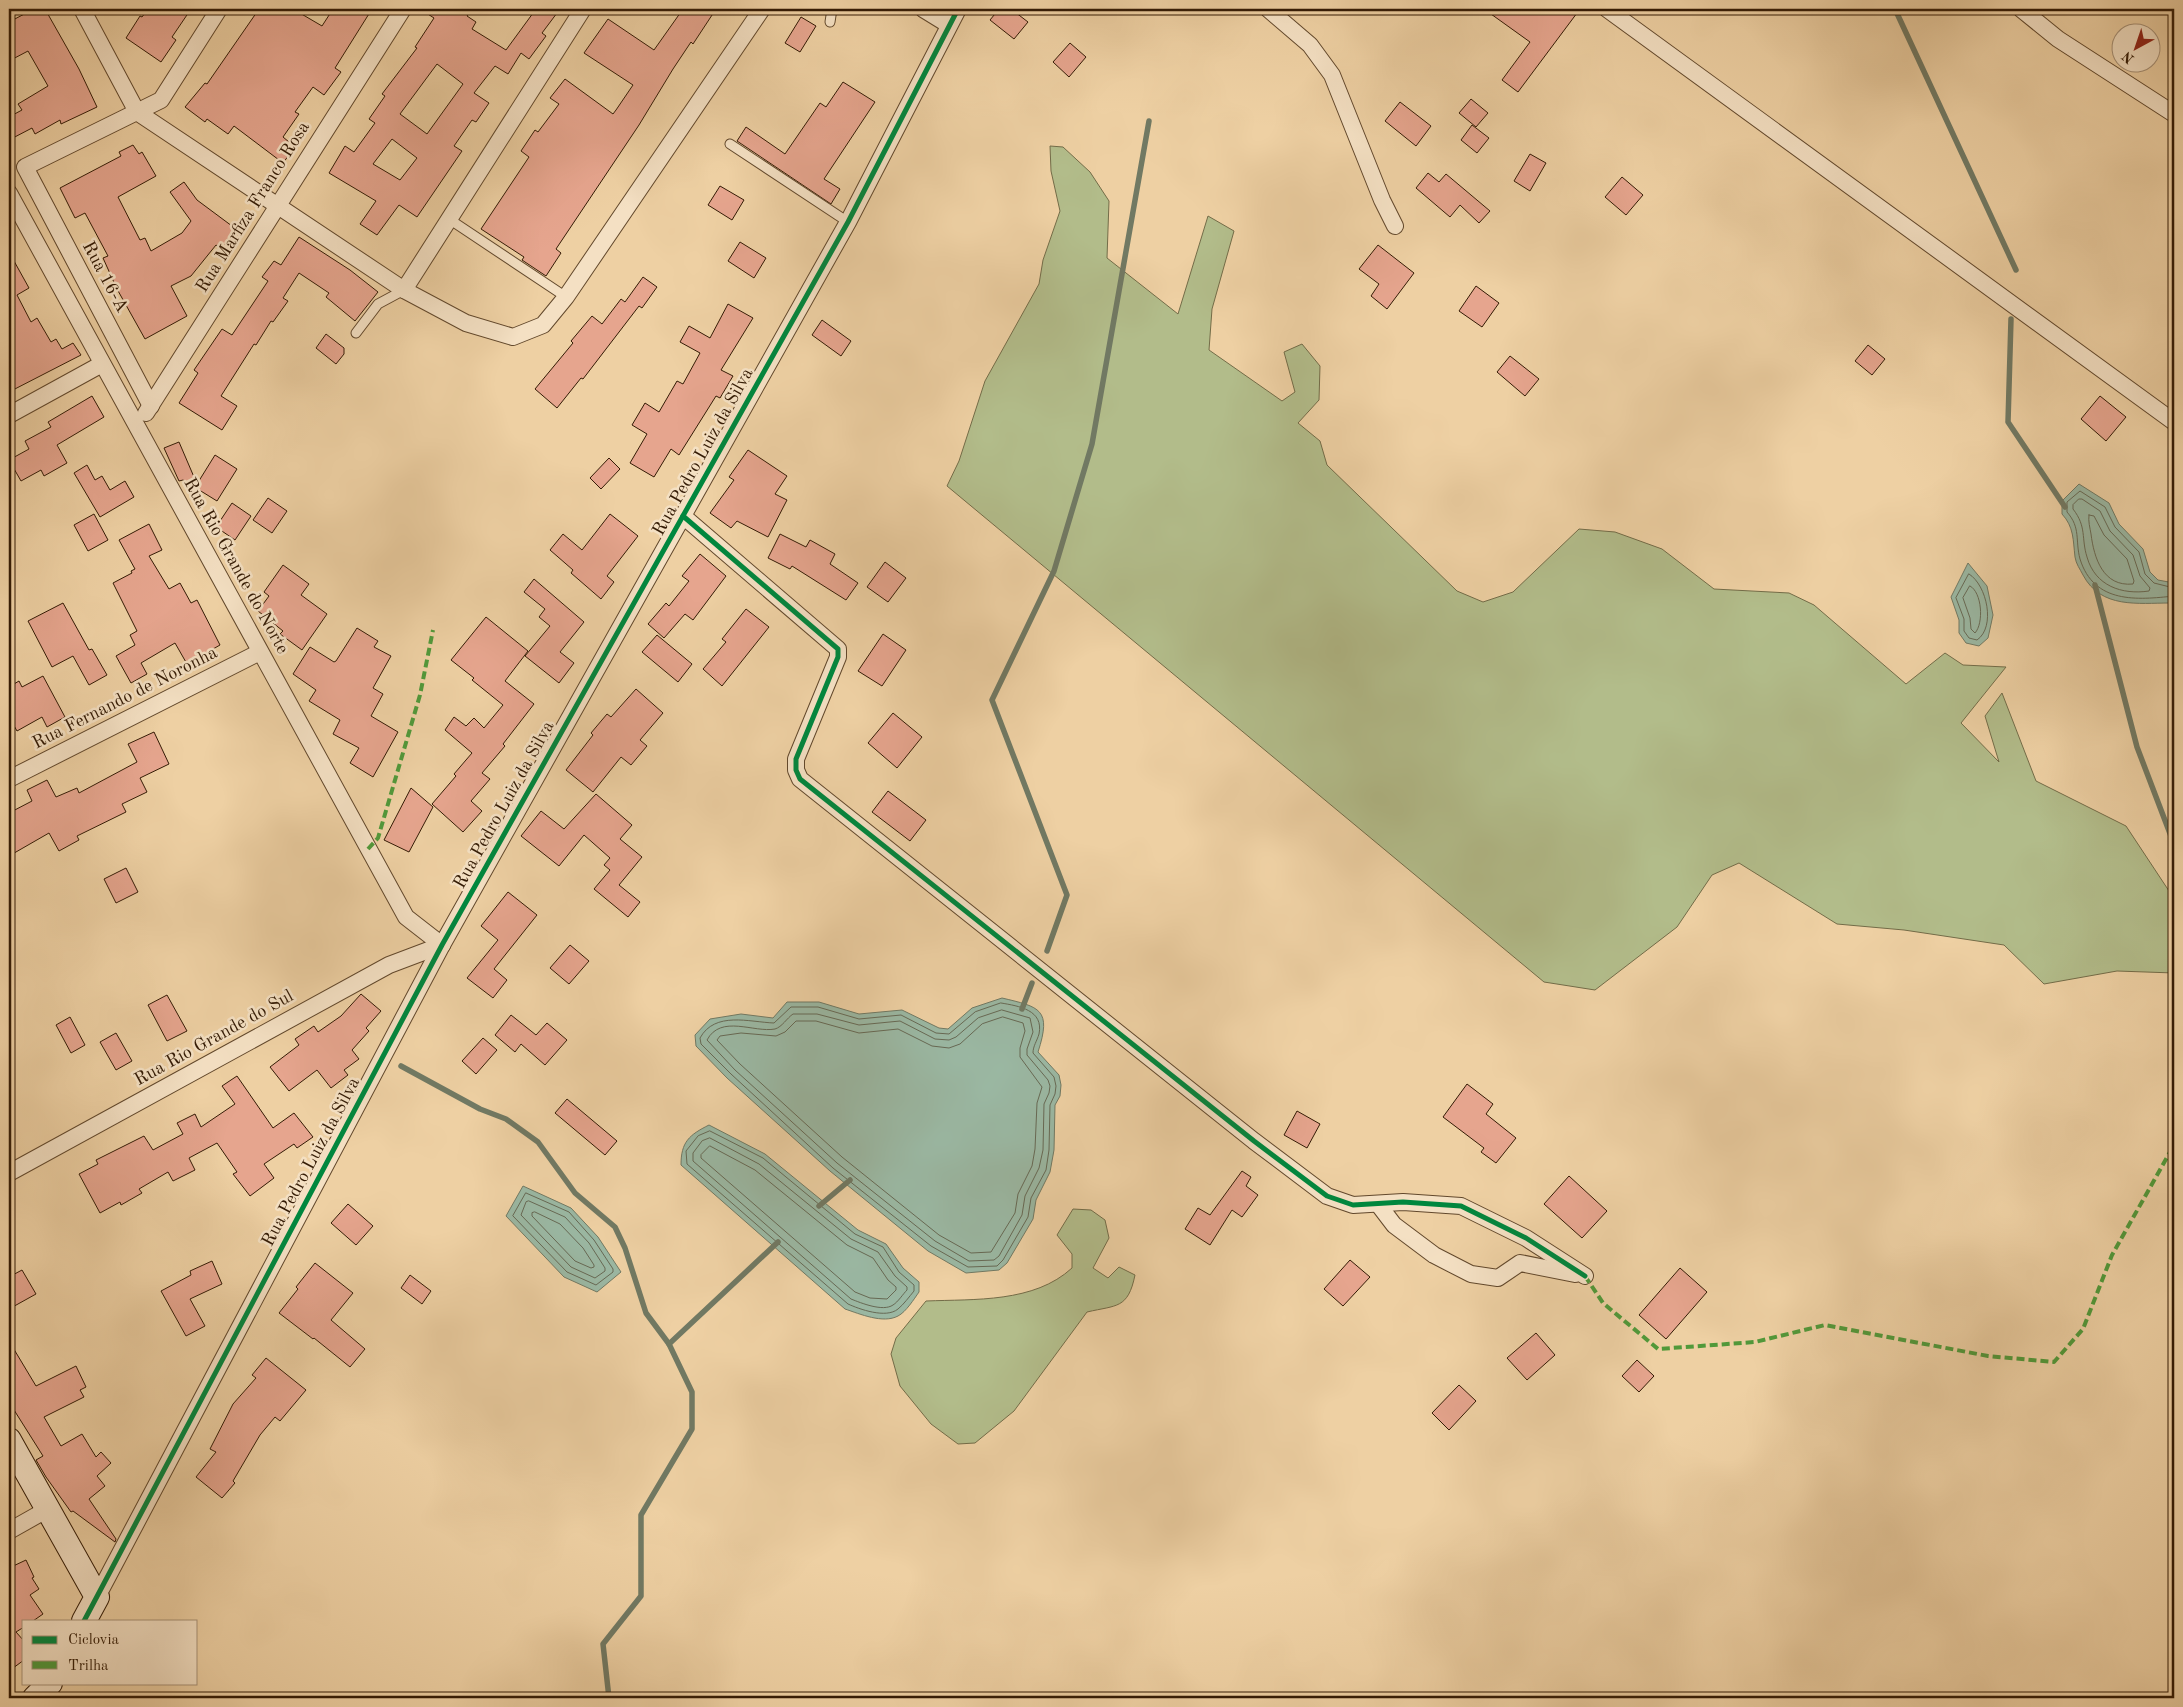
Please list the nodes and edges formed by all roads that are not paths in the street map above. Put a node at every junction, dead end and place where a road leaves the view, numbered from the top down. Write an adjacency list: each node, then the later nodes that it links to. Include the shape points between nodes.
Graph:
1 (82, 9): 14 (street)
2 (219, 9): 14 (street, via 161,100)
3 (403, 9): 18 (street, Rua Marfiza Franco Rosa)
4 (583, 9): 19 (street)
5 (762, 9): 23 (street)
6 (832, 9): 12 (lane)
7 (923, 9): 13 (street)
8 (958, 9): 13 (street, Rua Pedro Luiz da Silva)
9 (1268, 9): 21 (street, via 1310,45 1332,74)
10 (1607, 9): 28 (street)
11 (2021, 9): 15 (street, via 2058,38)
12 (830, 22)
13 (949, 25): 20 (street, Rua Pedro Luiz da Silva)
14 (137, 112): 18 (street); 26 (street, Rua 16-A, via 25,167)
15 (2174, 114)
16 (730, 144): 20 (lane)
17 (9, 193): 25 (street, Rua Rio Grande do Norte)
18 (278, 206): 22 (street); 26 (street, Rua Marfiza Franco Rosa)
19 (449, 219): 22 (street); 23 (lane)
20 (848, 222): 30 (street, Rua Pedro Luiz da Silva)
21 (1395, 226)
22 (404, 290): 23 (street, via 466,323 513,337 543,325); 24 (lane, via 378,304)
23 (566, 297)
24 (356, 333)
25 (102, 364): 27 (street); 29 (street, Rua Rio Grande do Norte)
26 (151, 406): 29 (street, Rua Marfiza Franco Rosa)
27 (9, 415)
28 (2174, 422)
29 (137, 428): 31 (street, Rua Rio Grande do Norte)
30 (683, 516): 33 (street, Rua Pedro Luiz da Silva); 35 (street, via 838,649 838,657 796,760 800,779 1327,1196 1353,1205)
31 (260, 652): 32 (street, Rua Fernando de Noronha); 33 (street, Rua Rio Grande do Norte, via 406,917)
32 (9, 779)
33 (442, 945): 34 (street, Rua Rio Grande do Sul, via 390,965); 39 (street, Rua Pedro Luiz da Silva)
34 (9, 1173)
35 (1378, 1204): 35 (street, via 1394,1225 1434,1255 1471,1274 1498,1278 1520,1263 1585,1276 1526,1238 1461,1206 1403,1202)
36 (9, 1440): 37 (street)
37 (48, 1509): 38 (street); 39 (street)
38 (9, 1531)
39 (97, 1596): 40 (street, Rua Pedro Luiz da Silva)
40 (85, 1620)
41 (49, 1684): 42 (street)
42 (35, 1698)

